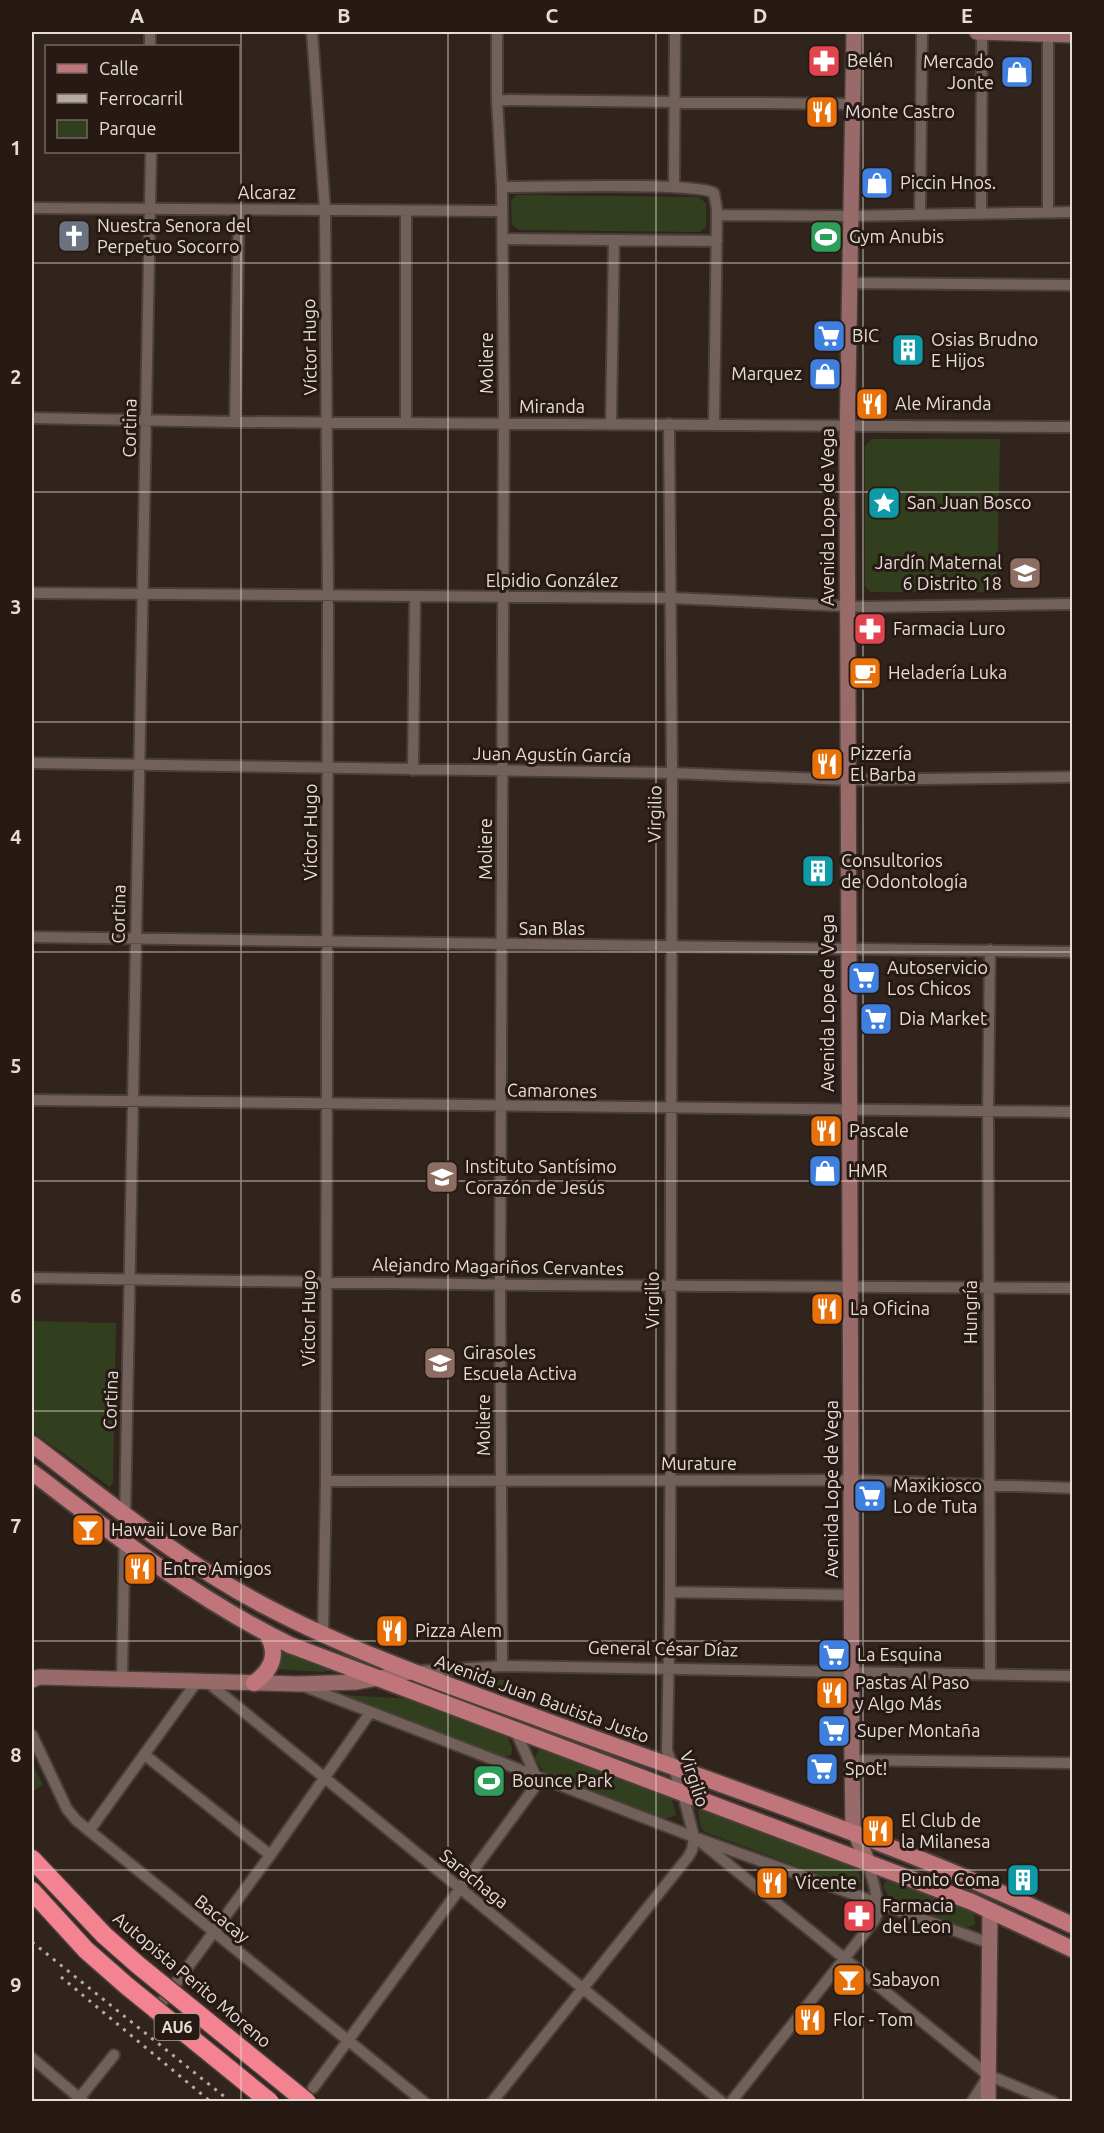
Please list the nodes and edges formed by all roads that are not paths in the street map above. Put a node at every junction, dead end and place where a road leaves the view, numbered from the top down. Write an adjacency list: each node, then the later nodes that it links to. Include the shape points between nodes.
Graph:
1 (312, 32): 18 (street, Víctor Hugo)
2 (497, 32): 9 (street, Moliere)
3 (675, 32): 10 (street)
4 (854, 32): 11 (main road, Avenida Lope de Vega)
5 (922, 32): 24 (street)
6 (977, 32): 7 (main road); 21 (street, via 982,38)
7 (1048, 34): 8 (main road); 22 (street)
8 (1072, 35)
9 (498, 100): 10 (street); 13 (street, Moliere)
10 (672, 103): 11 (street); 14 (street)
11 (853, 104): 26 (main road, Avenida Lope de Vega)
12 (151, 153): 16 (street, Cortina)
13 (502, 187): 14 (street); 19 (street, Moliere)
14 (674, 187): 25 (street, via 714,193)
15 (32, 208): 16 (street, Alcaraz)
16 (151, 208): 17 (street, Alcaraz); 33 (street, Cortina)
17 (239, 210): 18 (street, Alcaraz); 34 (street)
18 (325, 210): 20 (street, Alcaraz); 35 (street, Víctor Hugo)
19 (502, 211): 20 (street, Alcaraz); 27 (street, Moliere)
20 (406, 212): 36 (street)
21 (981, 212): 22 (street); 24 (street)
22 (1048, 212): 23 (street)
23 (1072, 212)
24 (920, 213): 26 (street)
25 (717, 215): 26 (street); 29 (street)
26 (851, 216): 30 (main road, Avenida Lope de Vega)
27 (503, 239): 28 (street); 37 (street, Moliere)
28 (614, 240): 29 (street); 38 (street)
29 (717, 241): 39 (street)
30 (850, 283): 31 (street); 41 (main road, Avenida Lope de Vega)
31 (1072, 285)
32 (32, 418): 33 (street, Miranda)
33 (147, 419): 34 (street, Miranda); 43 (street, Cortina)
34 (235, 422): 35 (street, Miranda)
35 (327, 422): 36 (street, Miranda); 45 (street, Víctor Hugo)
36 (406, 423): 37 (street, Miranda)
37 (504, 423): 38 (street, Miranda); 47 (street, Moliere)
38 (611, 423): 40 (street, Miranda)
39 (714, 423): 40 (street, Miranda); 41 (street, Miranda)
40 (669, 424): 48 (street, Virgilio)
41 (847, 425): 42 (street, Miranda); 50 (main road, Avenida Lope de Vega)
42 (1072, 427)
43 (140, 592): 44 (street, Elpidio González); 45 (street, Elpidio González); 52 (street, Cortina)
44 (32, 593)
45 (328, 595): 46 (street, Elpidio González); 53 (street, Víctor Hugo)
46 (414, 596): 47 (street, Elpidio González); 54 (street)
47 (503, 597): 48 (street, Elpidio González); 55 (street, Moliere)
48 (672, 598): 50 (street, Elpidio González); 56 (street, Virgilio)
49 (1072, 604): 50 (street, Elpidio González)
50 (847, 606): 58 (main road, Avenida Lope de Vega)
51 (32, 763): 52 (street, Juan Agustín García)
52 (140, 765): 53 (street, Juan Agustín García); 60 (street, Cortina)
53 (328, 769): 54 (street, Juan Agustín García); 61 (street, Víctor Hugo)
54 (413, 770): 55 (street, Juan Agustín García)
55 (503, 771): 56 (street, Juan Agustín García); 62 (street, Moliere)
56 (672, 773): 58 (street, Juan Agustín García); 63 (street, Virgilio)
57 (1072, 777): 58 (street, Juan Agustín García)
58 (847, 780): 64 (main road, Avenida Lope de Vega)
59 (32, 938): 60 (street, San Blas)
60 (135, 940): 61 (street, San Blas); 68 (street, Cortina)
61 (326, 942): 62 (street, San Blas); 69 (street, Víctor Hugo)
62 (502, 945): 63 (street, San Blas); 70 (street, Moliere)
63 (670, 946): 64 (street, San Blas); 71 (street, Virgilio)
64 (847, 948): 65 (street, San Blas); 72 (main road, Avenida Lope de Vega)
65 (990, 950): 66 (street, San Blas); 73 (street, Hungría)
66 (1072, 952)
67 (32, 1100): 68 (street, Camarones)
68 (133, 1102): 69 (street, Camarones); 76 (street, Cortina)
69 (326, 1104): 70 (street, Camarones); 77 (street, Víctor Hugo)
70 (501, 1107): 71 (street, Camarones); 78 (street, Moliere)
71 (670, 1109): 72 (street, Camarones); 79 (street, Virgilio)
72 (849, 1109): 73 (street, Camarones); 80 (main road, Avenida Lope de Vega)
73 (988, 1111): 74 (street, Camarones); 81 (street, Hungría)
74 (1072, 1112)
75 (32, 1278): 76 (street, Alejandro Magariños Cervantes)
76 (129, 1280): 77 (street, Alejandro Magariños Cervantes); 91 (street, Cortina)
77 (325, 1282): 78 (street, Alejandro Magariños Cervantes); 87 (street, Víctor Hugo)
78 (500, 1284): 79 (street, Alejandro Magariños Cervantes); 88 (street, Moliere)
79 (669, 1286): 80 (street, Alejandro Magariños Cervantes); 85 (street, Virgilio)
80 (850, 1287): 81 (street, Alejandro Magariños Cervantes); 86 (main road, Avenida Lope de Vega)
81 (988, 1288): 82 (street, Alejandro Magariños Cervantes); 89 (street, Hungría)
82 (1072, 1288)
83 (32, 1444): 91 (main road, Avenida Juan Bautista Justo)
84 (32, 1472): 92 (main road)
85 (668, 1480): 86 (street, Murature); 88 (street, Murature); 93 (street, Virgilio)
86 (851, 1480): 89 (street, Murature); 94 (main road, Avenida Lope de Vega)
87 (326, 1481): 88 (street, Murature); 96 (street, Víctor Hugo)
88 (500, 1481): 97 (street, Moliere)
89 (989, 1485): 90 (street, Murature); 101 (street, Hungría)
90 (1072, 1488)
91 (124, 1514): 92 (street, Cortina); 96 (main road, Avenida Juan Bautista Justo, via 237,1589)
92 (125, 1542): 95 (main road); 104 (street, Cortina)
93 (670, 1592): 94 (street); 98 (street, Virgilio)
94 (852, 1595): 100 (main road, Avenida Lope de Vega)
95 (267, 1634): 105 (main road); 107 (main road, via 273,1658 265,1674)
96 (323, 1634): 99 (main road, Avenida Juan Bautista Justo)
97 (502, 1666): 98 (street, General César Díaz); 99 (street, General César Díaz)
98 (669, 1668): 100 (street, General César Díaz); 115 (street, Virgilio, via 667,1751)
99 (411, 1672): 105 (main road, General César Díaz); 115 (main road, Avenida Juan Bautista Justo)
100 (852, 1672): 101 (street, General César Díaz); 113 (main road, Avenida Lope de Vega)
101 (990, 1673): 102 (street, General César Díaz)
102 (1072, 1676)
103 (34, 1677): 104 (main road, General César Díaz)
104 (122, 1678): 106 (main road, General César Díaz)
105 (375, 1679): 108 (main road, General César Díaz); 110 (main road)
106 (202, 1681): 107 (main road, General César Díaz); 112 (street); 117 (street, Sarachaga)
107 (254, 1683): 108 (main road, General César Díaz)
108 (298, 1684): 109 (street)
109 (369, 1714): 116 (street); 117 (street)
110 (516, 1732): 116 (street); 118 (main road)
111 (32, 1735): 119 (street, Bacacay, via 67,1809)
112 (145, 1755): 119 (street); 122 (street)
113 (852, 1760): 114 (street); 120 (main road, Avenida Lope de Vega)
114 (1072, 1763)
115 (672, 1767): 118 (street, Virgilio); 120 (main road, Avenida Juan Bautista Justo)
116 (536, 1777): 121 (street); 125 (street, via 534,1788)
117 (324, 1778): 122 (street); 125 (street, Sarachaga)
118 (683, 1794): 121 (street, Virgilio); 124 (main road)
119 (89, 1831): 130 (street, Bacacay)
120 (854, 1834): 124 (main road, Avenida Lope de Vega); 129 (main road, Avenida Juan Bautista Justo, via 982,1883)
121 (694, 1837): 127 (street); 133 (street); 134 (street, via 688,1857)
122 (270, 1855): 130 (street)
123 (32, 1859): 140 (highway, Autopista Perito Moreno / AU6, bridge, via 138,1965)
124 (868, 1863): 127 (street, Avenida Lope de Vega); 128 (main road)
125 (460, 1889): 134 (street, Sarachaga); 136 (street)
126 (32, 1891): 142 (highway, AU6, bridge, via 86,1950)
127 (876, 1902): 131 (street); 133 (street, Avenida Lope de Vega, via 877,1916)
128 (990, 1910): 131 (main road); 132 (main road)
129 (1072, 1924)
130 (213, 1933): 135 (street); 136 (street, Bacacay)
131 (989, 1943): 139 (main road)
132 (1072, 1948)
133 (845, 1959): 139 (street); 146 (street, Avenida Lope de Vega)
134 (582, 1988): 144 (street); 145 (street, Sarachaga)
135 (151, 2016)
136 (349, 2041): 140 (street); 143 (street, Bacacay)
137 (114, 2055): 141 (street)
138 (32, 2058): 141 (street)
139 (988, 2075): 147 (street); 148 (main road); 149 (street)
140 (310, 2095)
141 (80, 2100)
142 (270, 2102)
143 (424, 2102)
144 (492, 2102)
145 (722, 2102)
146 (731, 2102)
147 (972, 2102)
148 (988, 2102)
149 (1053, 2102)

